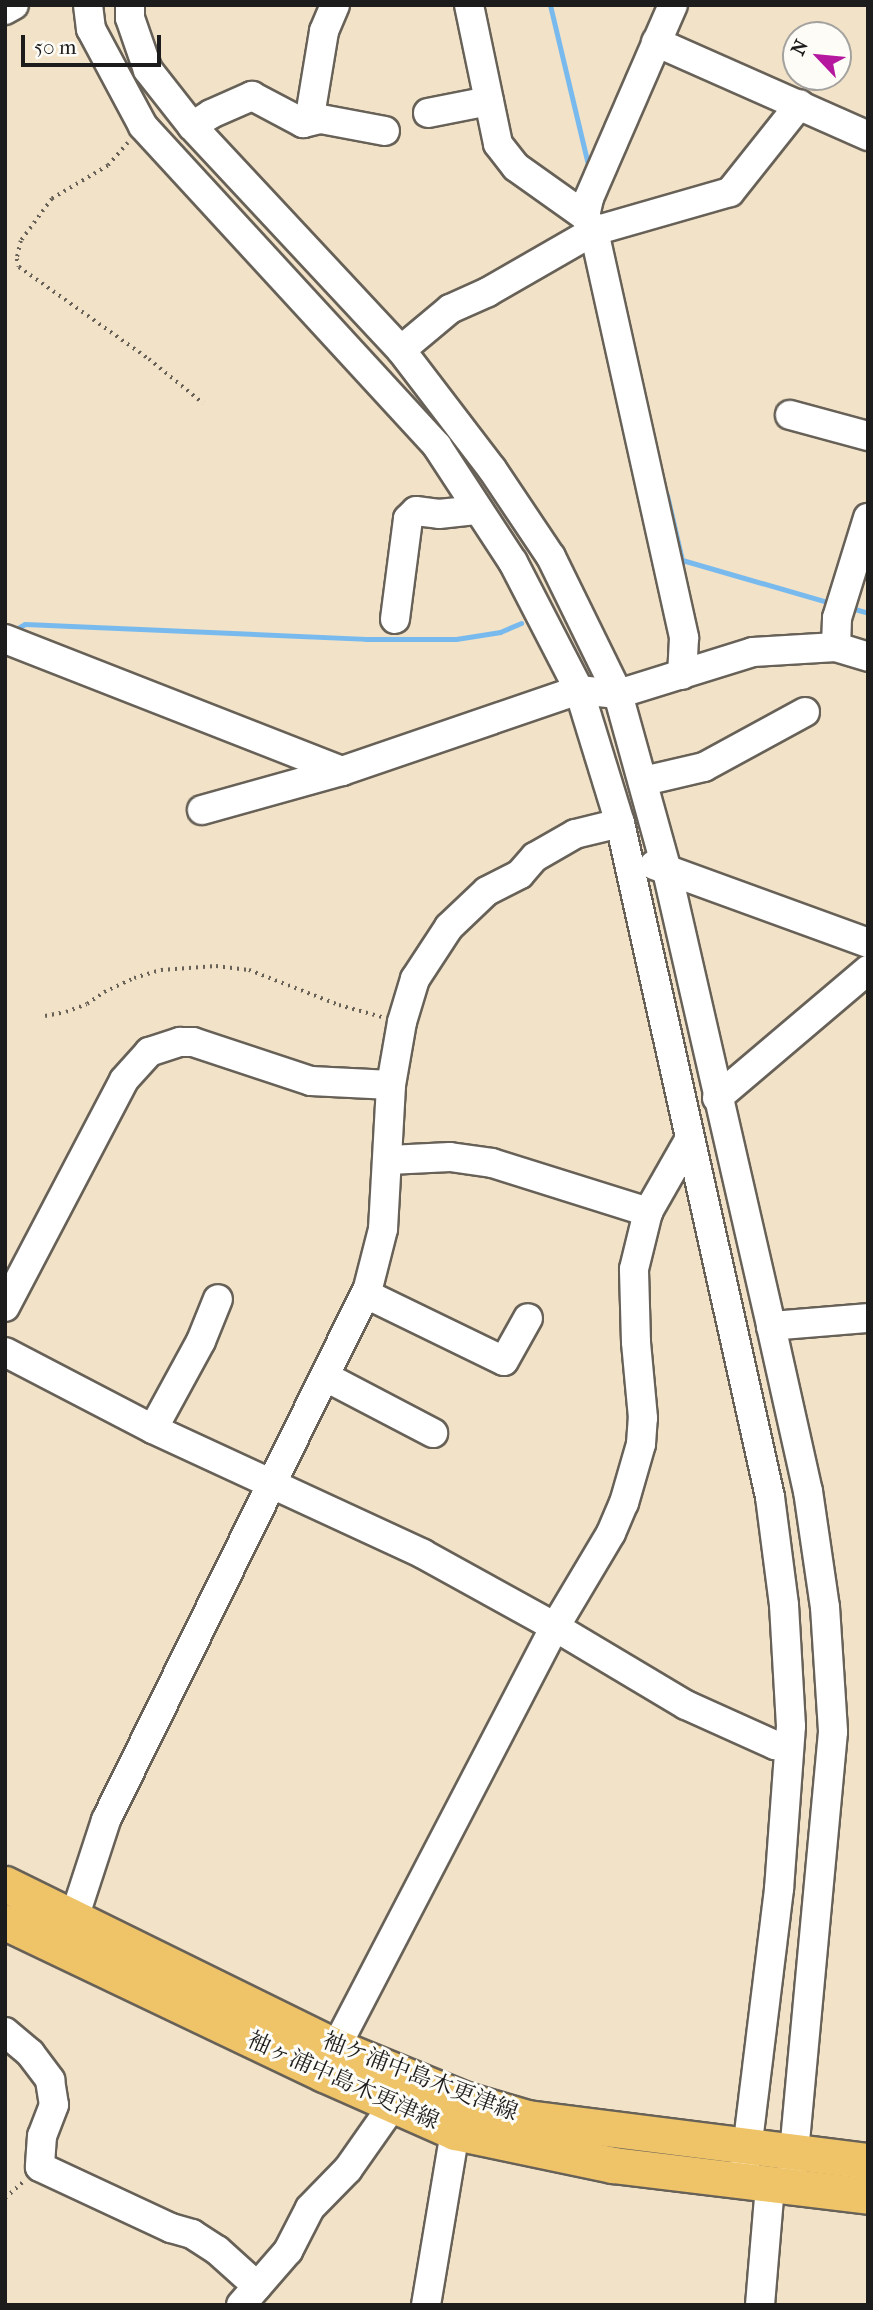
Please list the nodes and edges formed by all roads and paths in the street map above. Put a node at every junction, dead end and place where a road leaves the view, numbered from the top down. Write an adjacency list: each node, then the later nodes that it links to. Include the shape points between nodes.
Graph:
1 (14, 5): 7 (street)
2 (88, 5): 13 (street, via 91,29)
3 (130, 5): 14 (street, via 148,70)
4 (335, 5): 12 (street, via 324,31 310,116)
5 (469, 5): 9 (street)
6 (673, 5): 8 (street)
7 (5, 10)
8 (656, 41): 10 (street); 17 (street, via 589,198)
9 (489, 101): 11 (street); 17 (street, via 498,144 516,167)
10 (800, 104): 16 (street); 17 (street, via 730,192)
11 (428, 113)
12 (303, 123): 14 (street, via 252,96); 15 (street, via 321,119)
13 (143, 126): 19 (path, via 108,166 52,200 21,241 17,259 19,267); 22 (street, via 437,446)
14 (192, 127): 18 (street)
15 (385, 131)
16 (868, 136)
17 (589, 224): 18 (street, via 488,292 450,309); 28 (street, via 684,638)
18 (401, 351): 30 (street, via 492,469 551,557)
19 (203, 403)
20 (790, 415): 21 (street)
21 (868, 436)
22 (478, 510): 24 (street, via 416,511 408,519); 29 (street, via 513,562)
23 (868, 518): 26 (street, via 837,618)
24 (395, 619)
25 (8, 645): 32 (street)
26 (836, 647): 27 (street); 28 (street, via 754,652)
27 (868, 657)
28 (682, 675): 30 (street)
29 (579, 690): 30 (street); 32 (street); 35 (street)
30 (618, 694): 33 (street)
31 (805, 712): 33 (street, via 704,767)
32 (342, 771): 34 (street)
33 (644, 781): 37 (street)
34 (202, 810)
35 (620, 823): 36 (street); 41 (street, via 575,834 535,857 520,874 487,891 442,937 415,979)
36 (629, 854): 37 (street); 44 (street)
37 (667, 871): 38 (street); 43 (street)
38 (868, 943)
39 (868, 970): 43 (street)
40 (45, 1016): 41 (path, via 87,1004 134,978 161,970 216,966 248,970 339,1005)
41 (402, 1022): 42 (street)
42 (391, 1085): 45 (street); 49 (street, via 311,1081 193,1042 149,1052 124,1080)
43 (717, 1098): 52 (street)
44 (689, 1140): 46 (street); 59 (street, via 770,1497 784,1605)
45 (389, 1160): 46 (street, via 450,1157 492,1163); 47 (street, via 383,1228)
46 (648, 1212): 58 (street, via 634,1269 641,1444 611,1533)
47 (366, 1294): 50 (street, via 504,1361); 54 (street)
48 (218, 1299): 55 (street, via 201,1341)
49 (5, 1307)
50 (528, 1318)
51 (868, 1318): 52 (street)
52 (771, 1326): 69 (street, via 808,1491 825,1607 833,1732)
53 (5, 1352): 55 (street)
54 (326, 1377): 56 (street); 57 (street)
55 (153, 1429): 57 (street)
56 (433, 1433)
57 (272, 1485): 58 (street, via 423,1554); 61 (street, via 106,1820)
58 (555, 1627): 59 (street, via 686,1705 775,1745); 64 (street)
59 (789, 1745): 68 (street, via 779,1889)
60 (5, 1884): 61 (main road, 袖ケ浦中島木更津線)
61 (74, 1918): 64 (main road, 袖ケ浦中島木更津線)
62 (5, 1922): 66 (main road, 袖ヶ浦中島木更津線)
63 (5, 2032): 73 (street, via 30,2053 50,2080 54,2105 42,2136 40,2167 192,2234 217,2250)
64 (336, 2047): 65 (main road, 袖ケ浦中島木更津線)
65 (466, 2100): 67 (street); 68 (main road, 袖ケ浦中島木更津線, via 527,2118)
66 (393, 2105): 67 (main road, 袖ヶ浦中島木更津線); 73 (street, via 348,2169 310,2208 288,2251)
67 (455, 2132): 71 (main road, 袖ヶ浦中島木更津線, via 613,2165); 74 (street)
68 (748, 2144): 69 (main road, 袖ケ浦中島木更津線); 71 (street)
69 (794, 2151): 70 (main road, 袖ケ浦中島木更津線); 71 (street)
70 (868, 2161)
71 (768, 2185): 72 (main road, 袖ヶ浦中島木更津線); 75 (street)
72 (868, 2196)
73 (249, 2295)
74 (426, 2305)
75 (760, 2305)

